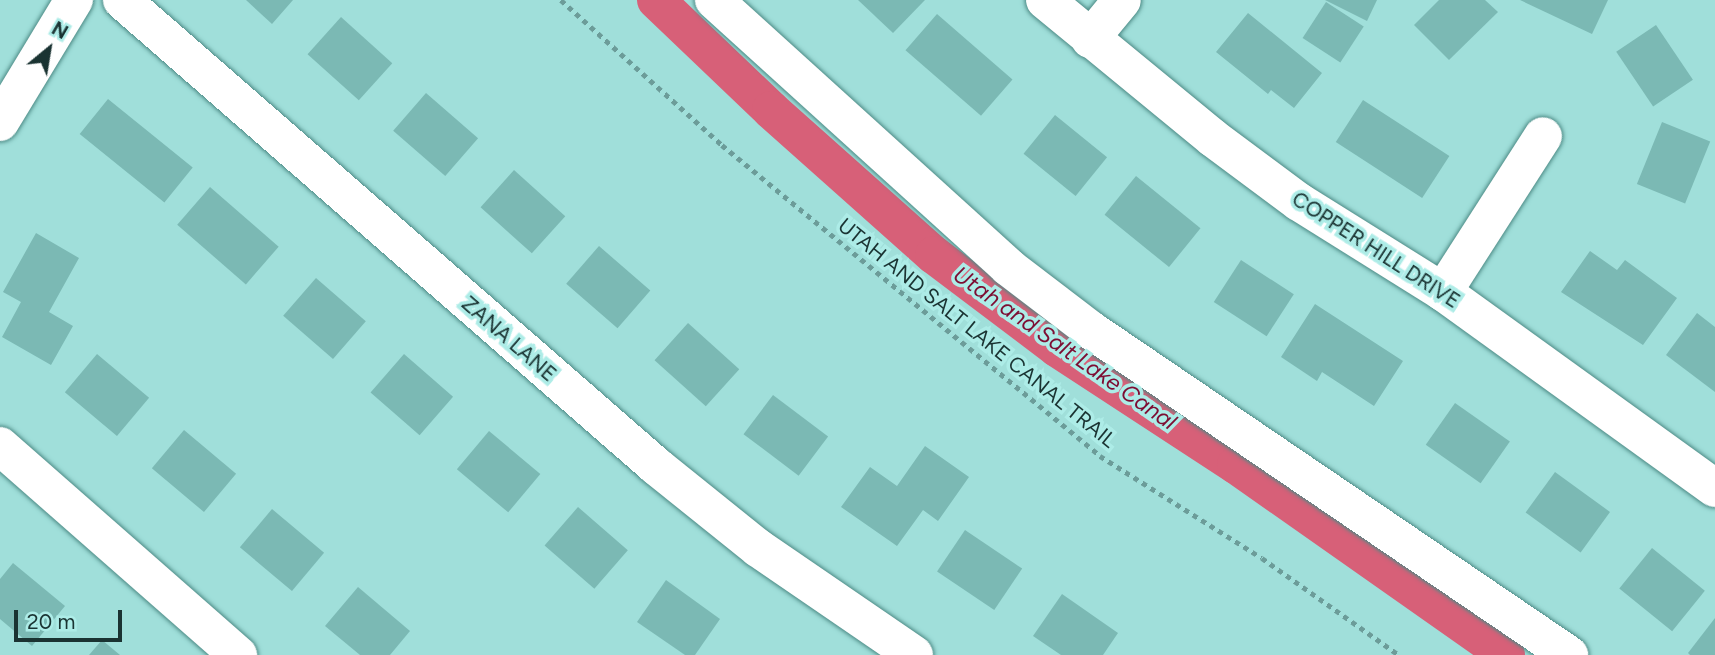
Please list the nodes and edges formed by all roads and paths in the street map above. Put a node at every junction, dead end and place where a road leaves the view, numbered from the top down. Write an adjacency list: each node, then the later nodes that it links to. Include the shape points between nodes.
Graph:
1 (74, 0): 8 (street)
2 (122, 0): 14 (street, ZANA LANE, via 656,466 758,548)
3 (561, 0): 15 (path, UTAH AND SALT LAKE CANAL TRAIL, via 722,145 1100,456 1262,558)
4 (714, 0): 16 (street, via 1008,267 1092,331)
5 (1045, 0): 7 (street, COPPER HILL DRIVE)
6 (1122, 0): 7 (street)
7 (1090, 40): 10 (street, COPPER HILL DRIVE, via 1298,202)
8 (0, 122)
9 (1543, 136): 10 (street)
10 (1443, 292): 12 (street, COPPER HILL DRIVE)
11 (0, 446): 13 (street)
12 (1715, 488)
13 (238, 655)
14 (914, 655)
15 (1399, 655)
16 (1569, 655)

